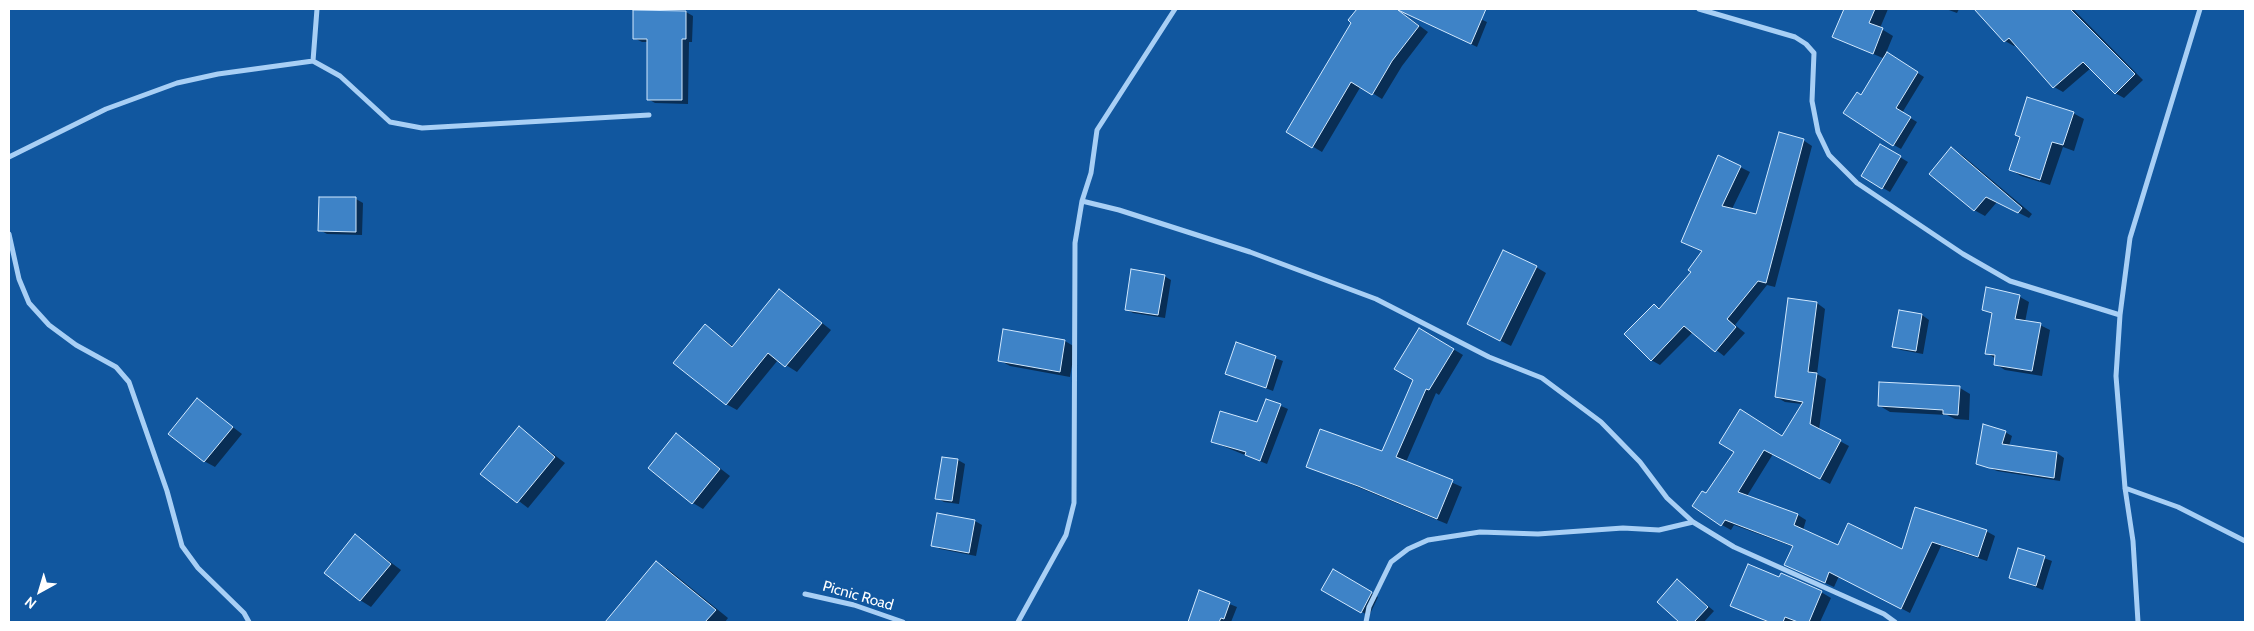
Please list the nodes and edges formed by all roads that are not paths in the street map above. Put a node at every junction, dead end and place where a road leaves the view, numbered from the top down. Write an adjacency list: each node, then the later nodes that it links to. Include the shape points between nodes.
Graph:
1 (317, 9): 5 (street)
2 (1175, 9): 8 (street, via 1097,130 1091,173)
3 (1700, 9): 10 (street, via 1795,37 1806,44 1814,53 1812,100 1818,132 1829,155 1857,183 1963,254 2010,281)
4 (2200, 9): 10 (street, via 2130,238)
5 (313, 61): 6 (street, via 340,76 390,122 422,128); 7 (street, via 177,83 106,110)
6 (649, 115)
7 (9, 157)
8 (1082, 201): 12 (street, via 1250,252 1376,299 1489,357 1542,378 1601,422 1640,462 1667,498); 17 (street, via 1075,243 1074,503 1066,535)
9 (9, 234): 15 (street, via 19,279 29,304 49,325 76,345 116,367 129,382 167,491 182,546 198,568 244,613)
10 (2120, 315): 11 (street, via 2116,376)
11 (2125, 488): 13 (street, via 2178,507); 20 (street, via 2133,541)
12 (1693, 522): 18 (street, via 1659,530 1623,528 1538,534 1480,532 1428,540 1391,562); 19 (street, via 1734,547 1876,610)
13 (2245, 541)
14 (805, 594): 16 (street, Picnic Road, via 854,605)
15 (249, 622)
16 (903, 622)
17 (1018, 622)
18 (1366, 622)
19 (1894, 622)
20 (2138, 622)

